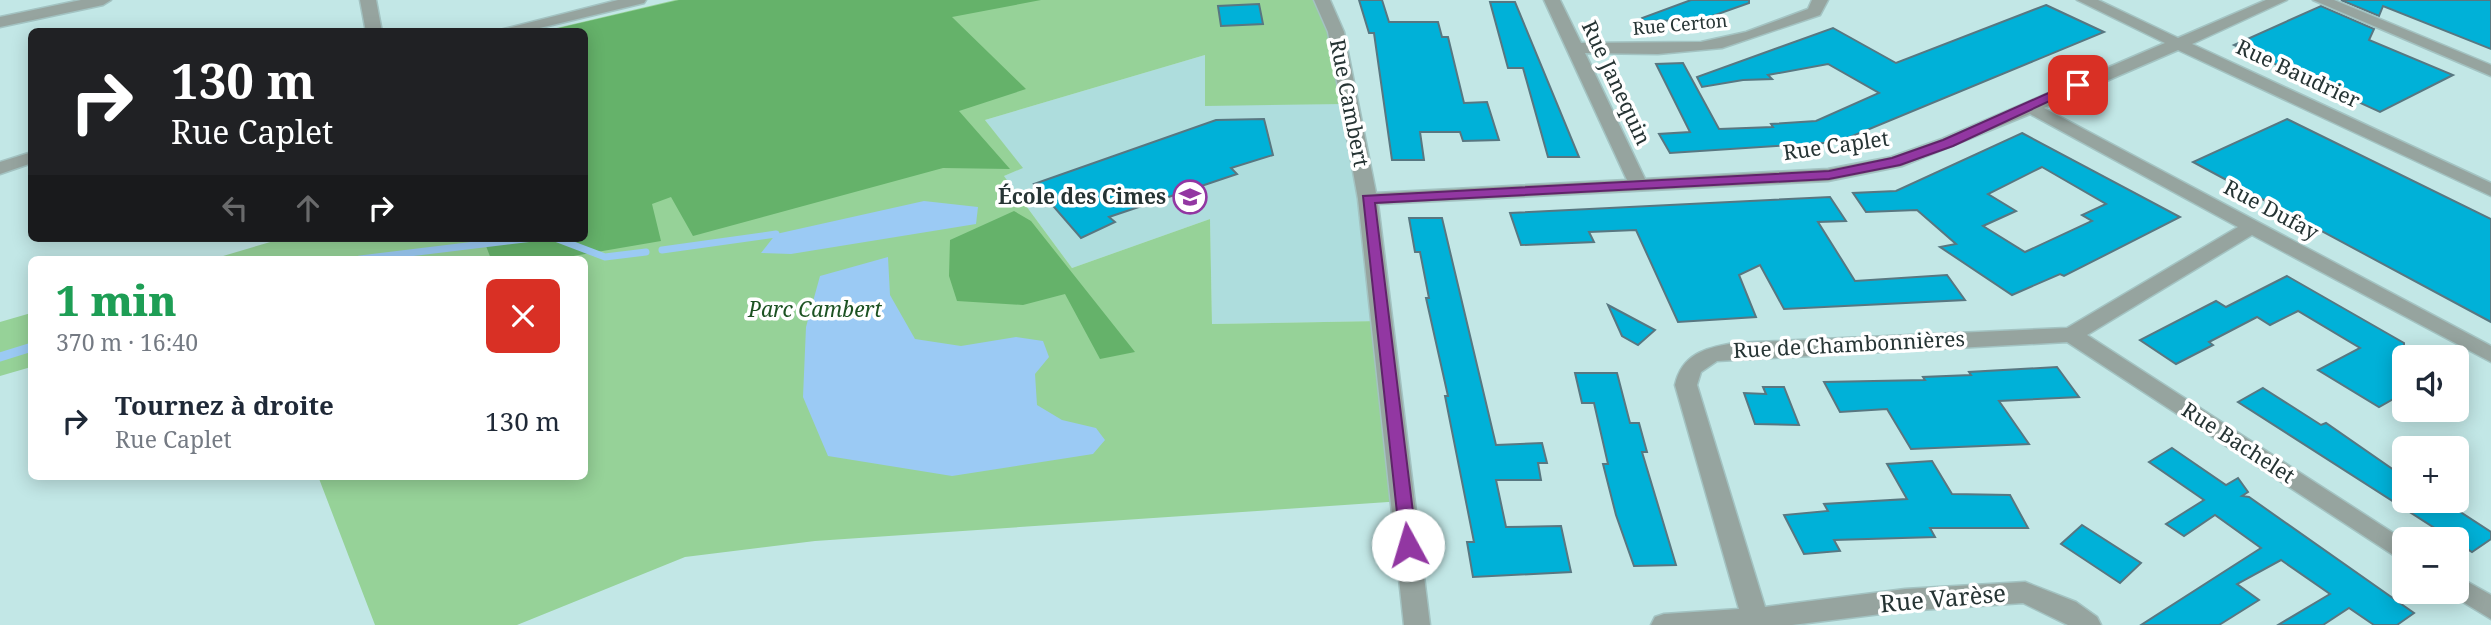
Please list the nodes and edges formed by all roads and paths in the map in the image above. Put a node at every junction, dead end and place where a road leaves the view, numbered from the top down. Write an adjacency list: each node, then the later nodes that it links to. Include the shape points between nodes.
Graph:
1 (103, 0): 10 (street)
2 (368, 0): 12 (street)
3 (638, 0): 13 (street)
4 (1322, 0): 22 (street, Rue Cambert, via 1336,32)
5 (1552, 0): 15 (street, Rue Janequin)
6 (1820, 0): 15 (street, Rue Certon, via 1814,12 1731,40 1639,49)
7 (2085, 0): 14 (street, Rue Baudrier)
8 (2279, 0): 14 (street, Rue Caplet)
9 (2321, 0): 16 (street)
10 (73, 3): 11 (street)
11 (0, 22)
12 (373, 28)
13 (517, 28)
14 (2176, 43): 17 (street, Rue Caplet); 21 (street, Rue Baudrier)
15 (1572, 48): 20 (street, Rue Janequin)
16 (2491, 71)
17 (2028, 106): 20 (street, Rue Caplet, via 1895,162 1829,175); 23 (street, Rue Dufay)
18 (28, 158): 19 (street)
19 (0, 168)
20 (1639, 185): 22 (street, Rue Caplet)
21 (2491, 190)
22 (1368, 199): 30 (street, Rue Cambert)
23 (2253, 226): 24 (street, Rue de Chambonnières); 25 (street, Rue Dufay)
24 (2070, 335): 26 (street, Rue Bachelet); 29 (street, Rue de Chambonnières, via 1734,350 1695,361 1687,371 1686,385)
25 (2491, 355)
26 (2392, 544)
27 (2469, 594): 28 (street)
28 (2491, 608)
29 (1756, 622): 31 (street, Rue Varèse); 32 (street, Rue Varèse, via 1905,600 2025,592 2067,610)
30 (1417, 625)
31 (1664, 625)
32 (2088, 625)

